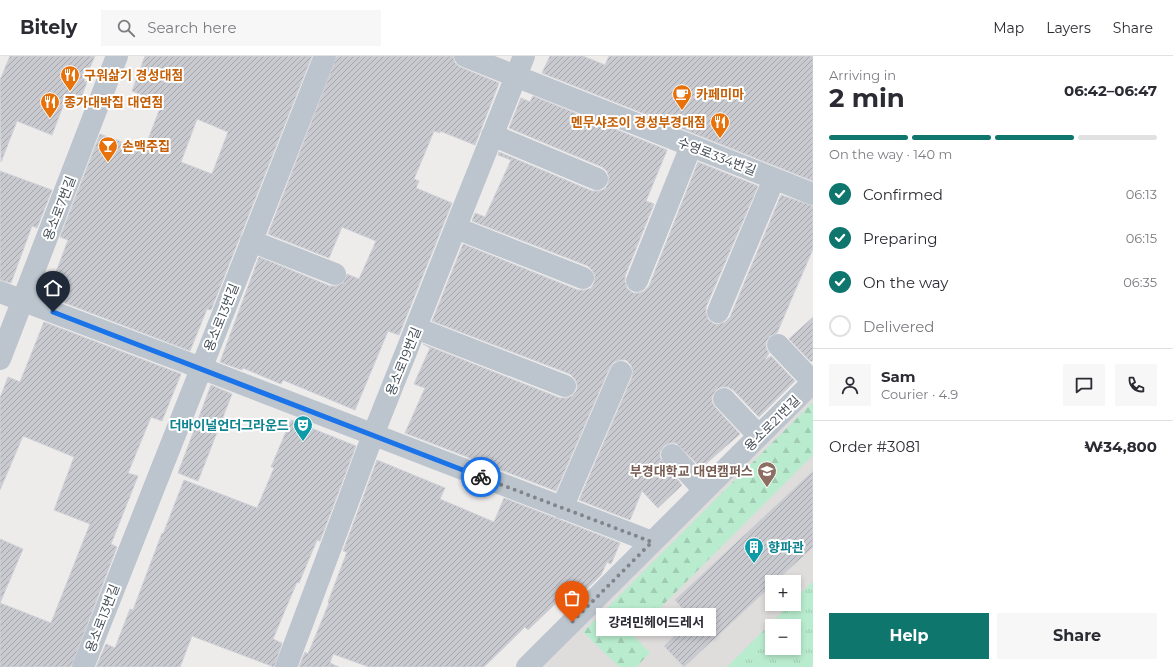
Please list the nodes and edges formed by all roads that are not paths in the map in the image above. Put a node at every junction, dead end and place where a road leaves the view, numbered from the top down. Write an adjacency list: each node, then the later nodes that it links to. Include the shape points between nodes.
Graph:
1 (117, 56): 17 (street, 용소로7번길)
2 (325, 56): 12 (street, 용소로13번길)
3 (465, 56): 5 (street, 수영로334번길)
4 (524, 56): 5 (street, 용소로19번길)
5 (515, 77): 6 (street, 용소로19번길); 7 (street, 수영로334번길)
6 (492, 136): 8 (street); 11 (street, 용소로19번길)
7 (691, 146): 9 (street, 수영로334번길); 15 (street)
8 (597, 179)
9 (774, 179): 10 (street, 수영로334번길); 18 (street)
10 (813, 194)
11 (456, 228): 14 (street); 19 (street, 용소로19번길)
12 (251, 241): 13 (street); 22 (street, 용소로13번길)
13 (335, 274)
14 (583, 278)
15 (637, 281)
16 (0, 292): 17 (street)
17 (23, 301): 21 (street, 용소로7번길); 22 (street)
18 (718, 312)
19 (416, 328): 25 (street); 27 (street, 용소로19번길)
20 (778, 345): 24 (street)
21 (0, 359)
22 (201, 368): 27 (street); 33 (street, 용소로13번길)
23 (621, 372): 31 (street)
24 (813, 382): 28 (street, 용소로21번길)
25 (565, 386)
26 (724, 399): 28 (street)
27 (373, 435): 31 (street); 34 (street, 용소로19번길)
28 (759, 436): 30 (street, 용소로21번길)
29 (672, 455): 30 (street)
30 (704, 490): 32 (street, 용소로21번길)
31 (562, 508): 32 (street)
32 (652, 542): 35 (street, 용소로21번길)
33 (83, 667)
34 (286, 667)
35 (527, 667)

